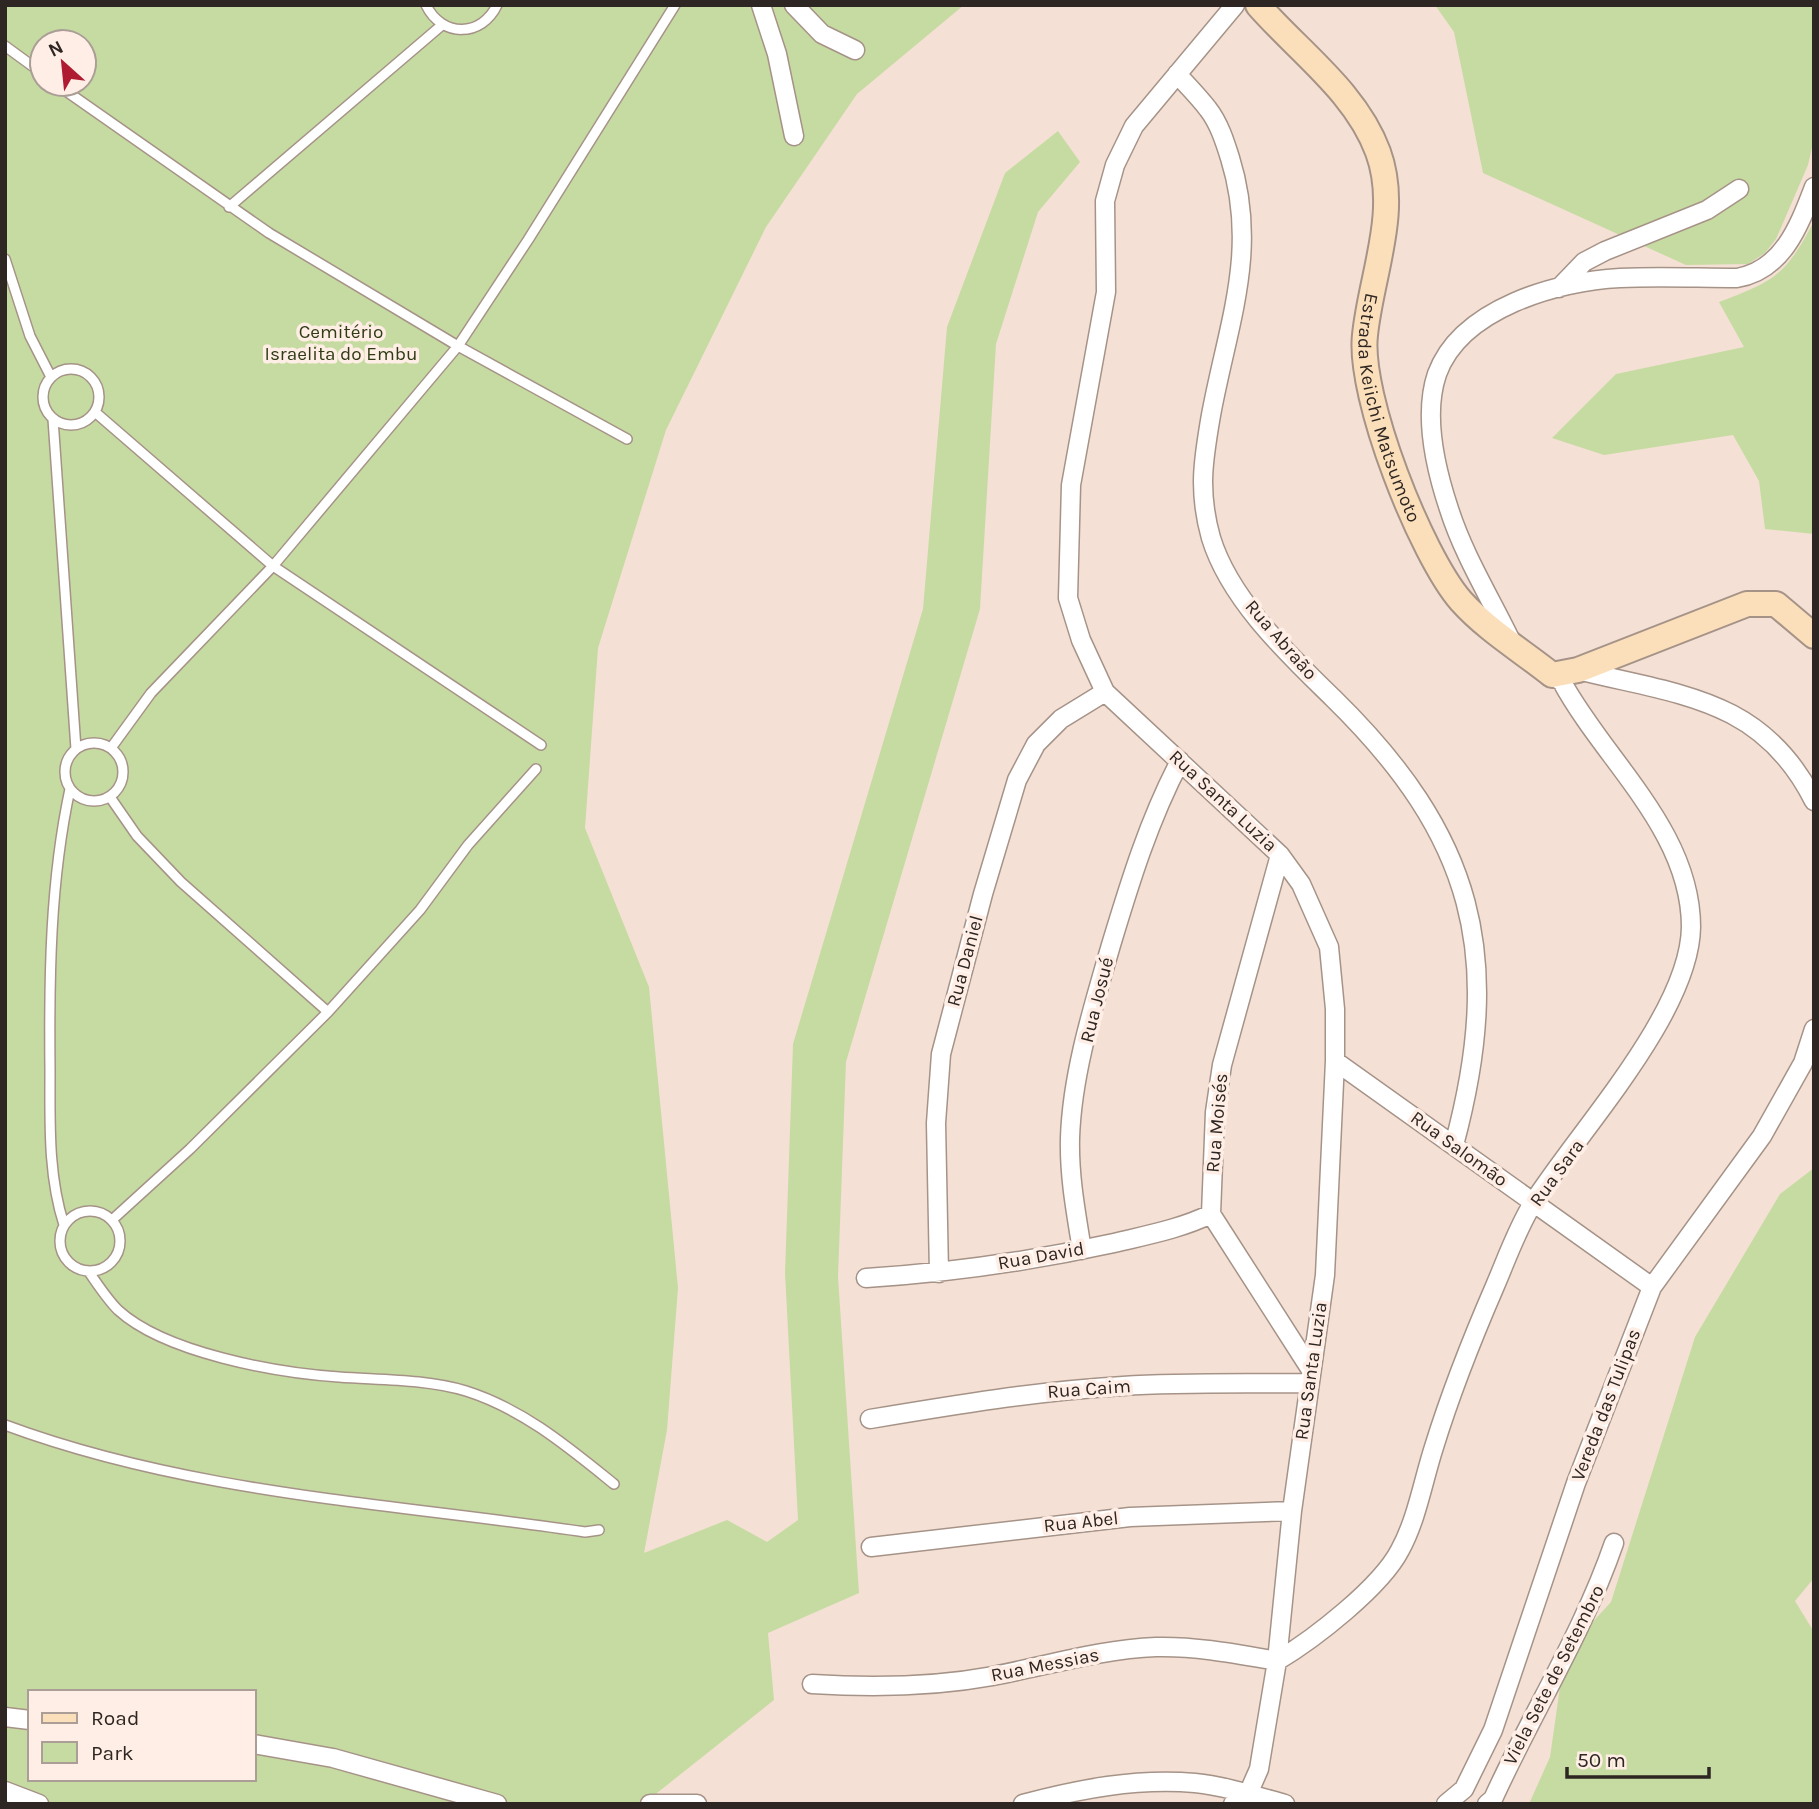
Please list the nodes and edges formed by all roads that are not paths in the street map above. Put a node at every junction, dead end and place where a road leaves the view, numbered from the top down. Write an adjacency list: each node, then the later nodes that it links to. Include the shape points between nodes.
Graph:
1 (426, 5): 8 (lane)
2 (497, 5): 8 (lane, via 475,28)
3 (675, 5): 20 (lane)
4 (761, 5): 14 (street, via 777,54)
5 (794, 5): 10 (street, via 821,34)
6 (1235, 5): 12 (street, Rua Santa Luzia)
7 (1258, 5): 27 (main road, Estrada Keiichi Matsumoto, via 1348,99 1379,155 1385,188 1383,244 1364,338 1371,392 1430,553 1462,601)
8 (442, 25): 17 (lane)
9 (5, 46): 11 (lane)
10 (855, 50)
11 (28, 63)
12 (1177, 74): 30 (street, Rua Santa Luzia, via 1134,126 1108,189 1107,292 1071,485 1068,598); 43 (street, Rua Abraão, via 1210,111 1225,141 1244,228 1242,276 1224,341 1203,464 1202,505 1213,543 1247,605 1389,759 1436,825 1452,860 1475,936 1477,976 1474,1063)
13 (77, 98): 17 (lane)
14 (794, 136)
15 (1814, 187): 19 (street, via 1787,246 1755,275 1618,278)
16 (1739, 189): 19 (street, via 1707,210 1584,262)
17 (229, 207): 20 (lane)
18 (5, 259): 21 (lane, via 30,336)
19 (1559, 288): 27 (street, via 1522,298 1472,328 1450,350 1437,375 1432,404 1438,471 1450,512)
20 (457, 346): 24 (lane); 25 (lane)
21 (51, 377): 22 (lane, via 76,369 92,378 99,394); 23 (lane, via 43,403)
22 (95, 412): 23 (lane, via 71,426); 25 (lane)
23 (53, 419): 33 (lane)
24 (627, 439)
25 (273, 566): 31 (lane); 32 (lane, via 151,694)
26 (1814, 636): 28 (main road, via 1776,604 1747,604)
27 (1514, 646): 29 (main road, Estrada Keiichi Matsumoto)
28 (1578, 670): 29 (main road); 38 (street, via 1715,704 1782,753)
29 (1552, 674): 44 (street, Rua Sara, via 1562,682 1660,827 1676,858 1691,928 1686,959 1671,998 1604,1108)
30 (1105, 692): 34 (street, Rua Santa Luzia); 50 (street, Rua Daniel, via 1061,719 1036,744 1017,780 990,868 942,1054 936,1123)
31 (541, 745)
32 (111, 748): 33 (lane, via 93,743); 37 (lane, via 123,773)
33 (76, 749): 36 (lane, via 65,763)
34 (1180, 761): 39 (street, Rua Santa Luzia); 48 (street, Rua Josué, via 1137,858 1095,1000 1077,1085 1070,1138 1072,1190)
35 (536, 769): 40 (lane, via 468,845 420,910)
36 (70, 789): 37 (lane, via 84,800); 47 (lane, via 55,893 50,1036 54,1191)
37 (110, 797): 40 (lane, via 137,836 181,882)
38 (1814, 801)
39 (1280, 855): 42 (street, Rua Santa Luzia, via 1301,884 1329,947); 45 (street, Rua Moisés, via 1222,1065 1215,1112)
40 (328, 1012): 46 (lane)
41 (1814, 1029): 52 (street, Vereda das Tulipas, via 1803,1063 1762,1136)
42 (1335, 1060): 43 (street, Rua Salomão); 53 (street, Rua Santa Luzia, via 1325,1275)
43 (1454, 1145): 44 (street, Rua Salomão)
44 (1533, 1203): 52 (street, Rua Salomão); 61 (street, Rua Sara, via 1462,1364 1399,1552 1379,1579)
45 (1211, 1214): 48 (street, Rua David, via 1189,1225); 53 (street)
46 (112, 1220): 47 (lane, via 103,1214 81,1212); 49 (lane, via 120,1238 115,1258)
47 (64, 1224): 49 (lane, via 60,1251 72,1266)
48 (1082, 1250): 50 (street, Rua David)
49 (89, 1272): 56 (lane, via 117,1309 168,1339 272,1370 464,1391 545,1429)
50 (939, 1273): 51 (street, Rua David)
51 (866, 1278)
52 (1651, 1287): 66 (street, Vereda das Tulipas, via 1576,1483 1493,1730)
53 (1310, 1377): 54 (street, Rua Caim, via 1070,1390); 57 (street, Rua Santa Luzia)
54 (870, 1419)
55 (5, 1426): 58 (lane, via 65,1447 209,1482 584,1532)
56 (614, 1484)
57 (1292, 1511): 60 (street, Rua Abel, via 1130,1517); 61 (street, Rua Santa Luzia)
58 (599, 1530)
59 (1614, 1543): 77 (street, Viela Sete de Setembro, via 1576,1638)
60 (871, 1548)
61 (1278, 1661): 62 (street, Rua Messias, via 1223,1651 1155,1647 923,1685); 68 (street, via 1259,1769)
62 (812, 1684)
63 (5, 1717): 64 (street)
64 (28, 1720)
65 (256, 1744): 70 (street, via 333,1758)
66 (1464, 1789): 75 (street, Vereda das Tulipas); 76 (street)
67 (5, 1791): 69 (street)
68 (1240, 1799): 73 (street, via 1196,1783 1128,1782); 74 (street)
69 (39, 1804)
70 (497, 1804)
71 (650, 1804): 72 (street)
72 (697, 1804)
73 (1023, 1804)
74 (1285, 1804)
75 (1446, 1804)
76 (1478, 1804)
77 (1487, 1804)

